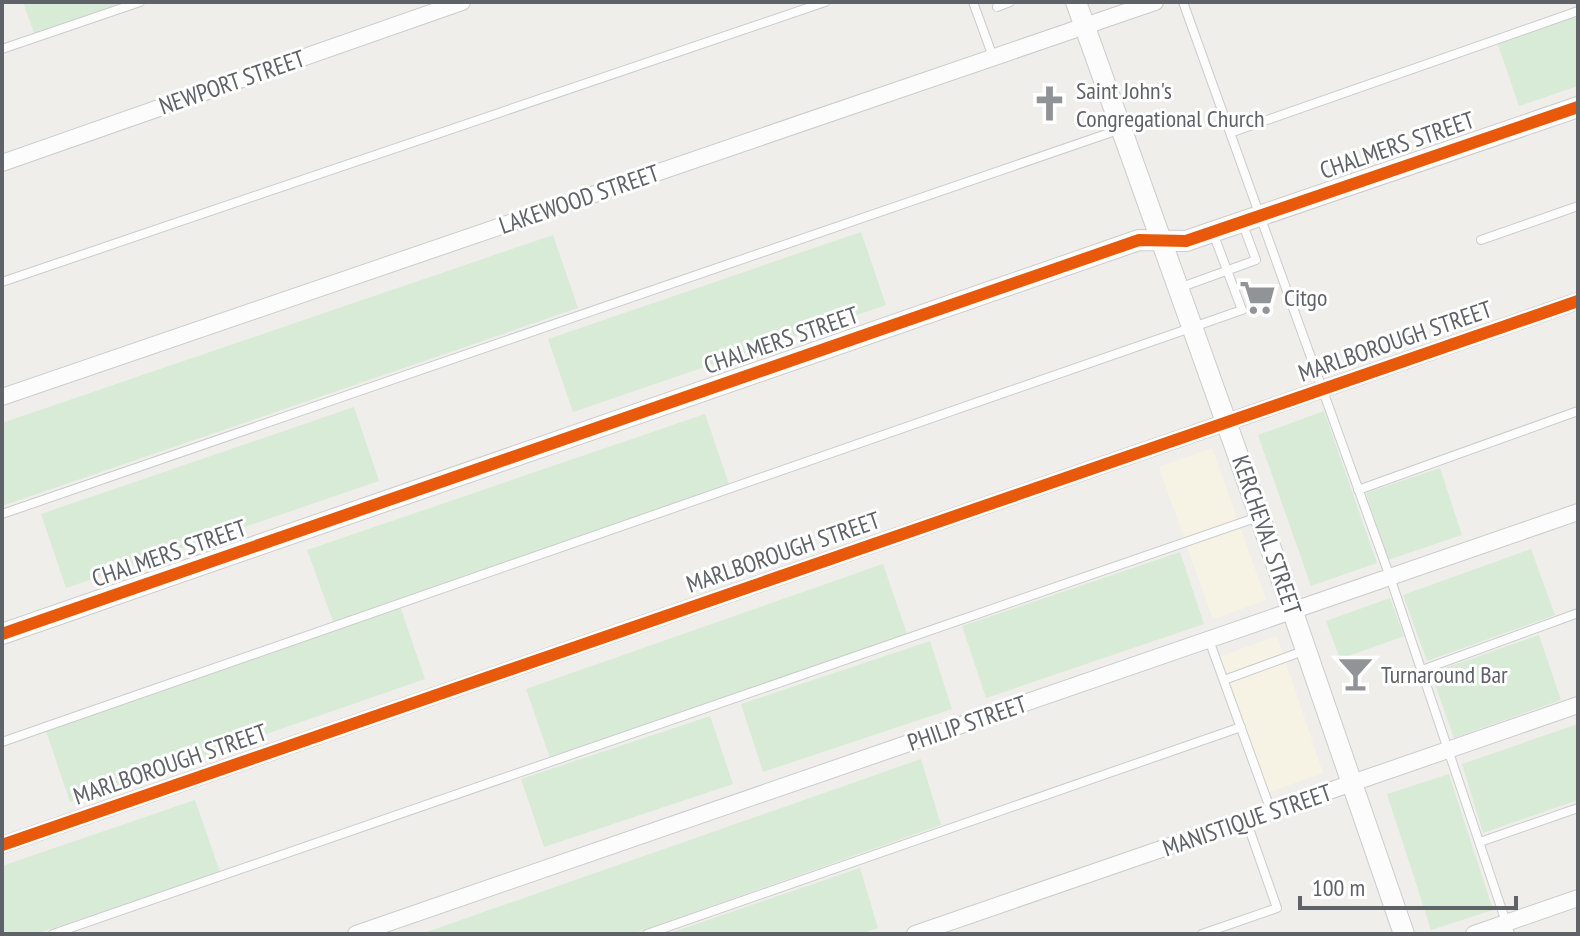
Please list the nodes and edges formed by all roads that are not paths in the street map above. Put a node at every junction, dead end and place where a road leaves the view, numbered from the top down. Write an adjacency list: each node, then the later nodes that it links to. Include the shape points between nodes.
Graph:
1 (140, 2): 12 (lane)
2 (462, 2): 17 (street, NEWPORT STREET)
3 (825, 2): 25 (lane)
4 (973, 2): 13 (lane)
5 (1010, 2): 9 (lane)
6 (1076, 2): 11 (street, KERCHEVAL STREET)
7 (1155, 2): 11 (street, LAKEWOOD STREET)
8 (1183, 2): 16 (lane)
9 (997, 7)
10 (1578, 11): 16 (lane)
11 (1085, 26): 13 (street, LAKEWOOD STREET); 15 (street, KERCHEVAL STREET)
12 (2, 49)
13 (993, 57): 33 (street, LAKEWOOD STREET)
14 (1578, 107): 19 (street, CHALMERS STREET)
15 (1122, 129): 22 (street, KERCHEVAL STREET); 38 (lane)
16 (1230, 133): 19 (lane)
17 (2, 163)
18 (1578, 206): 21 (lane)
19 (1251, 219): 20 (street, CHALMERS STREET); 23 (lane, via 1256,260); 32 (lane)
20 (1213, 232): 22 (street, CHALMERS STREET, via 1186,241); 23 (lane)
21 (1481, 240)
22 (1162, 241): 27 (street, KERCHEVAL STREET); 43 (street, CHALMERS STREET, via 1127,244)
23 (1227, 271): 24 (lane); 30 (lane, via 1242,310)
24 (1210, 277): 26 (lane); 27 (lane)
25 (2, 282)
26 (1213, 287)
27 (1179, 288): 31 (street, KERCHEVAL STREET)
28 (1578, 301): 32 (street, MARLBOROUGH STREET)
29 (1220, 306): 30 (lane)
30 (1224, 317): 31 (lane)
31 (1193, 328): 35 (street, KERCHEVAL STREET); 50 (lane)
32 (1322, 390): 35 (street, MARLBOROUGH STREET); 36 (lane)
33 (2, 397)
34 (1578, 411): 36 (lane)
35 (1227, 423): 39 (street, KERCHEVAL STREET); 57 (street, MARLBOROUGH STREET)
36 (1358, 490): 40 (lane)
37 (1578, 512): 40 (street, PHILIP STREET)
38 (2, 514)
39 (1260, 517): 41 (street, KERCHEVAL STREET); 60 (lane)
40 (1390, 577): 41 (street, PHILIP STREET); 46 (lane)
41 (1293, 610): 44 (street, PHILIP STREET); 45 (street, KERCHEVAL STREET)
42 (1578, 613): 46 (lane)
43 (2, 634)
44 (1209, 639): 47 (lane); 61 (street, PHILIP STREET)
45 (1307, 650): 47 (lane); 52 (street, KERCHEVAL STREET)
46 (1422, 670): 51 (lane)
47 (1224, 680): 49 (lane)
48 (1578, 705): 51 (street, MANISTIQUE STREET)
49 (1241, 727): 54 (lane); 62 (lane)
50 (2, 742)
51 (1449, 750): 52 (street, MANISTIQUE STREET); 56 (lane)
52 (1353, 783): 54 (street, MANISTIQUE STREET); 65 (street, KERCHEVAL STREET)
53 (1578, 808): 56 (lane)
54 (1271, 811): 55 (street, MANISTIQUE STREET)
55 (1246, 820): 63 (street, MANISTIQUE STREET); 64 (lane, via 1277,908)
56 (1480, 842): 59 (lane)
57 (2, 845)
58 (1578, 898): 59 (street)
59 (1508, 928): 66 (street)
60 (53, 934)
61 (356, 934)
62 (647, 934)
63 (915, 934)
64 (1202, 934)
65 (1404, 934)
66 (1474, 934)

